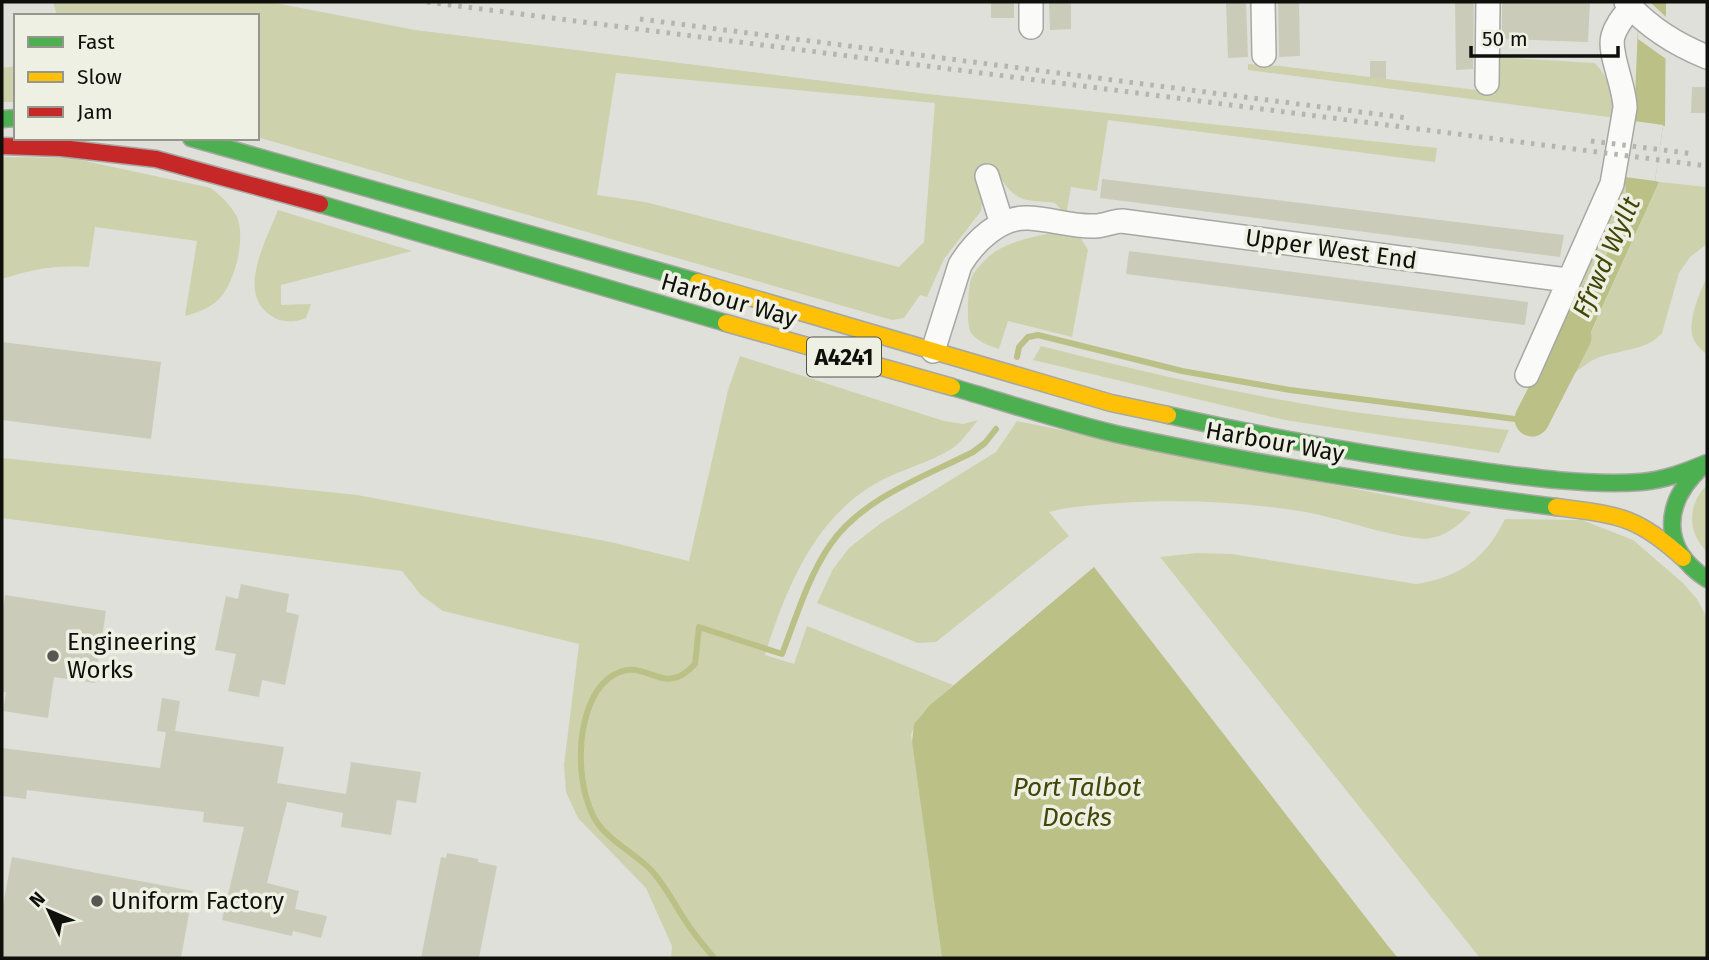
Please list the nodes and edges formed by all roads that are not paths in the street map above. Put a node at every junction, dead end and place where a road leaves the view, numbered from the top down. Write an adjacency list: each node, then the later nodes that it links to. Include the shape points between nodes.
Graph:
1 (1031, 2): 5 (street)
2 (1263, 2): 6 (street)
3 (1488, 2): 8 (street)
4 (1632, 8): 7 (street, via 1666,36); 13 (street, via 1611,43 1625,96 1614,175)
5 (1031, 27)
6 (1264, 55)
7 (1707, 57)
8 (1487, 83)
9 (198, 140): 14 (main road, Harbour Way / A4241)
10 (2, 146): 17 (main road, Harbour Way / A4241, via 156,159 1113,433 1398,487 1615,515 1642,524)
11 (987, 176): 12 (street)
12 (1002, 224): 13 (street, Upper West End, via 1028,218 1096,226 1122,221); 14 (street, via 986,234 960,265)
13 (1567, 280): 15 (street)
14 (933, 351): 16 (main road, Harbour Way / A4241, via 1111,403 1371,455 1608,483 1672,477)
15 (1527, 375)
16 (1707, 463): 17 (main road, A4241, via 1681,487 1673,507 1671,524)
17 (1683, 558): 18 (main road, A4241)
18 (1707, 579)

